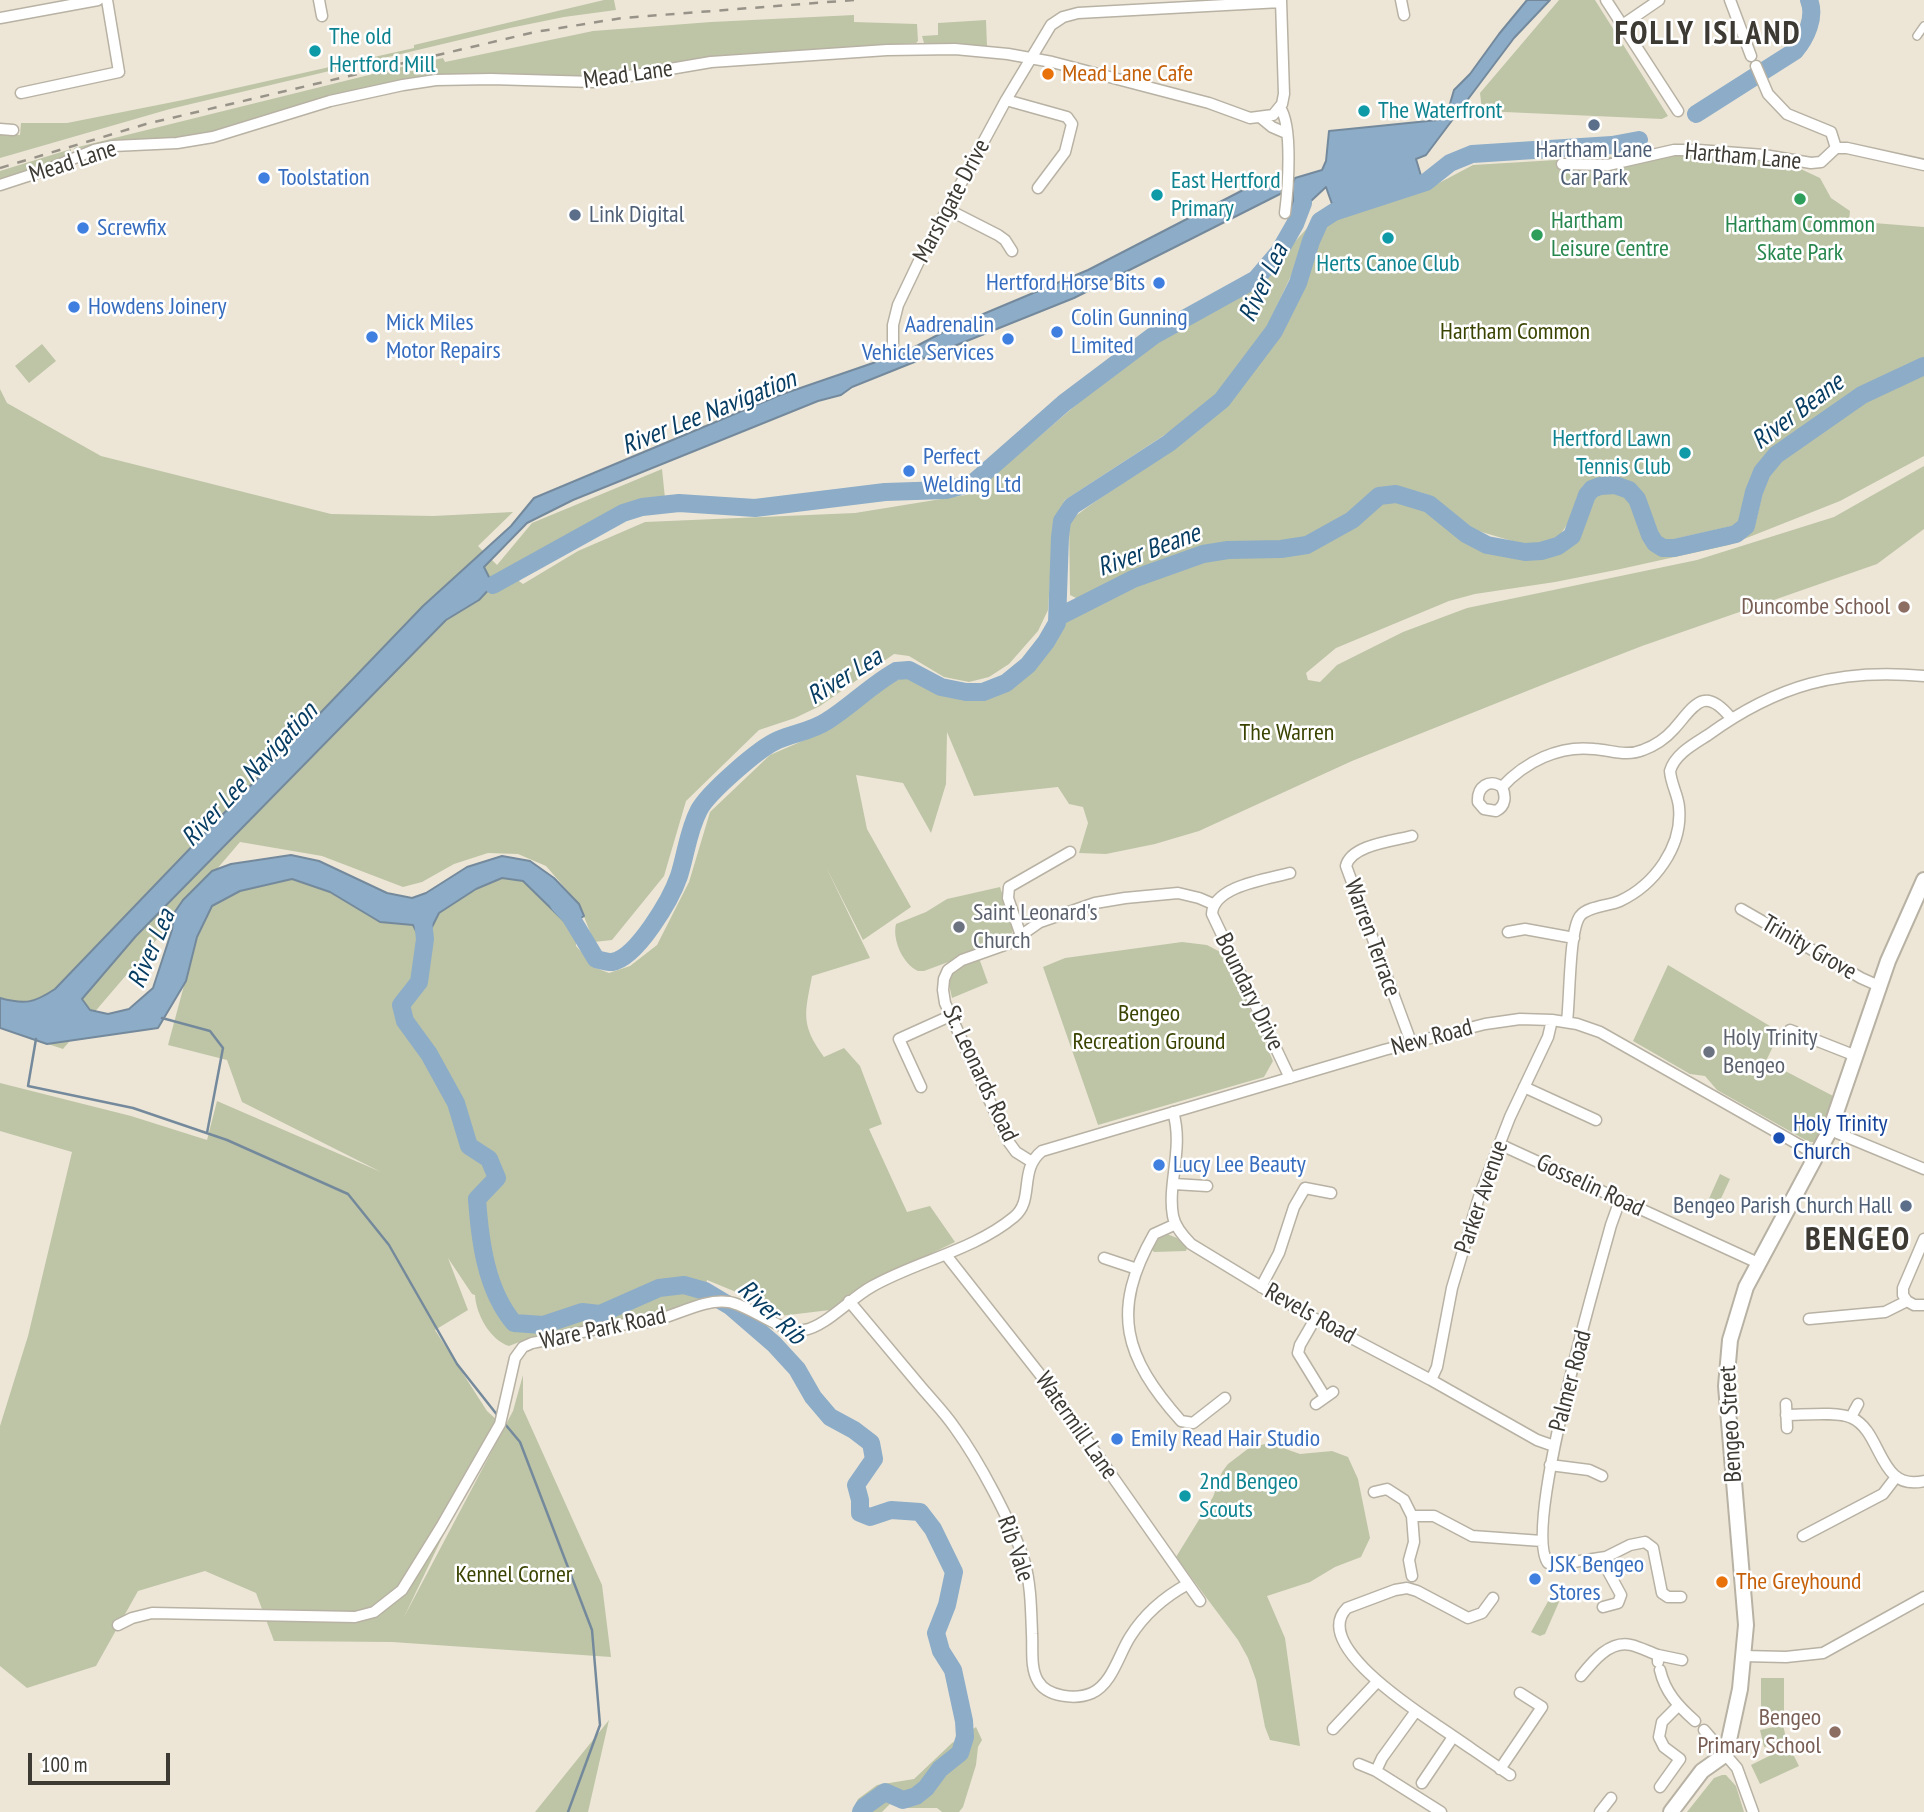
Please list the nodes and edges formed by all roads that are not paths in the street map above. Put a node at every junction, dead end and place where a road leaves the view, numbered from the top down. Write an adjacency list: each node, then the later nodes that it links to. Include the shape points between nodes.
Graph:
1 (98, 0): 11 (street)
2 (107, 0): 16 (street, via 119,72)
3 (319, 0): 10 (street)
4 (1401, 0): 9 (street)
5 (1605, 0): 12 (street)
6 (1659, 0): 12 (street)
7 (1730, 0): 24 (street, Hartham Lane, via 1768,94 1787,114 1831,132)
8 (1281, 1): 15 (street, Marshgate Drive, via 1078,13 1051,26); 18 (street)
9 (1404, 15)
10 (321, 16)
11 (0, 18)
12 (1621, 26): 19 (street)
13 (1924, 26): 14 (street)
14 (1917, 36)
15 (1031, 58): 17 (street, Marshgate Drive); 20 (street, Mead Lane); 27 (street, Mead Lane, via 955,49 887,50 711,62 594,82 436,80 330,101 213,137 94,150)
16 (21, 93)
17 (1006, 100): 28 (street, via 1068,117 1072,124 1065,152); 29 (street, Marshgate Drive)
18 (1280, 108): 20 (street); 23 (street, via 1286,118)
19 (1678, 111)
20 (1261, 118): 23 (street, Mead Lane)
21 (0, 129): 22 (street)
22 (13, 130)
23 (1286, 133): 30 (street)
24 (1836, 148): 25 (street, Hartham Lane, via 1821,162 1811,163 1764,155 1674,150 1608,165); 26 (street, Hartham Lane)
25 (1562, 164)
26 (1924, 165)
27 (0, 185)
28 (1038, 188)
29 (947, 209): 31 (street, via 998,234); 32 (street, Marshgate Drive, via 898,305)
30 (1285, 213)
31 (1012, 251)
32 (892, 351)
33 (1924, 676): 34 (street, via 1877,673 1816,682 1784,691)
34 (1731, 718): 35 (street, via 1716,703 1700,701 1667,736 1641,751 1563,751 1531,762); 44 (street, via 1673,763 1678,823 1662,865 1628,897 1583,913)
35 (1502, 787)
36 (1412, 836): 50 (street, Warren Terrace, via 1359,850 1346,866)
37 (1070, 852): 43 (street, via 1009,887 1007,898)
38 (1290, 873): 40 (street, Boundary Drive, via 1237,888)
39 (1924, 880): 45 (main road, Bengeo Street)
40 (1213, 904): 43 (street, St. Leonards Road, via 1178,893 1125,898 1072,909); 52 (street, Boundary Drive, via 1214,920)
41 (1741, 909): 45 (street, Trinity Grove)
42 (1508, 932): 44 (street, via 1525,929)
43 (1020, 933): 46 (street, St. Leonards Road, via 1010,943 962,960 948,970 943,990)
44 (1574, 938): 48 (street)
45 (1879, 986): 51 (main road, Bengeo Street)
46 (950, 1016): 53 (street, via 900,1039); 60 (street, St. Leonards Road, via 1008,1141)
47 (1552, 1020): 48 (street, New Road); 50 (street, New Road, via 1502,1021); 54 (street, Parker Avenue)
48 (1567, 1021): 59 (street, New Road, via 1600,1032)
49 (1790, 1030): 51 (street)
50 (1411, 1042): 52 (street, New Road)
51 (1856, 1056): 57 (main road, Bengeo Street)
52 (1290, 1078): 55 (street, New Road)
53 (921, 1087)
54 (1524, 1087): 56 (street); 58 (street, Parker Avenue)
55 (1173, 1112): 60 (street, New Road, via 1048,1149); 62 (street, via 1178,1129)
56 (1596, 1120)
57 (1830, 1130): 59 (main road, Bengeo Street); 61 (street)
58 (1499, 1144): 65 (street, Gosselin Road); 78 (street, Parker Avenue, via 1452,1288)
59 (1817, 1155): 70 (main road, Bengeo Street)
60 (1032, 1162): 68 (street, Ware Park Road, via 1018,1213)
61 (1924, 1169)
62 (1174, 1184): 63 (street); 66 (street)
63 (1207, 1186)
64 (1331, 1193): 72 (street, via 1305,1188)
65 (1620, 1200): 70 (street, Gosselin Road); 84 (street, Palmer Road)
66 (1176, 1224): 71 (street, via 1154,1234); 72 (street, Revels Road, via 1191,1244)
67 (1924, 1239): 74 (street, via 1903,1288)
68 (946, 1255): 73 (street, Ware Park Road, via 901,1271); 95 (street, Watermill Lane, via 1046,1381)
69 (1104, 1258): 71 (street)
70 (1758, 1263): 102 (main road, Bengeo Street, via 1734,1325 1726,1376 1745,1607)
71 (1137, 1269): 79 (street, via 1127,1304 1129,1331 1153,1385 1188,1423)
72 (1261, 1287): 76 (street, Revels Road)
73 (849, 1301): 95 (street, Rib Vale, via 955,1428 1008,1521 1024,1560 1034,1666 1045,1689 1071,1696 1098,1689 1144,1618); 101 (street, Ware Park Road, via 802,1330 730,1302 709,1303 656,1320 523,1347 512,1368 500,1424 482,1457 402,1590 374,1612 355,1617 152,1613)
74 (1907, 1301): 75 (street); 77 (street, via 1885,1312)
75 (1924, 1306)
76 (1315, 1319): 78 (street, Revels Road); 80 (street, via 1298,1353 1329,1395)
77 (1809, 1319)
78 (1431, 1380): 84 (street, Revels Road)
79 (1225, 1398)
80 (1316, 1404)
81 (1858, 1404): 82 (street)
82 (1851, 1417): 83 (street, via 1786,1409); 87 (street, via 1867,1430)
83 (1787, 1428)
84 (1554, 1446): 85 (street, Palmer Road)
85 (1550, 1465): 86 (street); 92 (street, Palmer Road)
86 (1602, 1476)
87 (1896, 1476): 88 (street); 91 (street, via 1883,1494)
88 (1924, 1481)
89 (1374, 1492): 90 (street, via 1387,1489 1396,1493)
90 (1412, 1516): 92 (street, via 1434,1517 1472,1536); 94 (street)
91 (1803, 1536)
92 (1542, 1541): 93 (street, Palmer Road, via 1543,1554 1554,1565)
93 (1606, 1557): 96 (street, via 1645,1542 1653,1548 1662,1593); 100 (street, via 1620,1595 1618,1604)
94 (1412, 1576)
95 (1188, 1584): 99 (street, Watermill Lane)
96 (1681, 1597)
97 (1924, 1597): 102 (street, via 1815,1655)
98 (1493, 1598): 106 (street, via 1482,1613 1468,1618 1417,1591 1401,1589 1347,1608 1339,1625 1349,1649)
99 (1200, 1601)
100 (1603, 1608)
101 (118, 1625)
102 (1743, 1656): 114 (main road, Bengeo Street)
103 (1682, 1660): 104 (street)
104 (1658, 1663): 105 (street, via 1632,1645 1620,1644 1601,1654); 108 (street, via 1664,1685)
105 (1581, 1676)
106 (1377, 1682): 109 (street); 111 (street)
107 (1520, 1693): 116 (street, via 1542,1707)
108 (1678, 1706): 110 (street); 120 (street, via 1662,1722 1659,1737 1680,1759)
109 (1416, 1711): 113 (street); 117 (street)
110 (1695, 1721)
111 (1333, 1729)
112 (1704, 1730): 114 (street)
113 (1453, 1737): 116 (street); 119 (street)
114 (1726, 1754): 124 (main road, via 1702,1771); 125 (street, via 1739,1772)
115 (1359, 1764): 117 (street)
116 (1500, 1769): 118 (street)
117 (1376, 1771): 122 (street)
118 (1510, 1775)
119 (1422, 1783)
120 (1660, 1787)
121 (1611, 1798): 123 (street)
122 (1441, 1812)
123 (1600, 1812)
124 (1671, 1812)
125 (1753, 1812)

